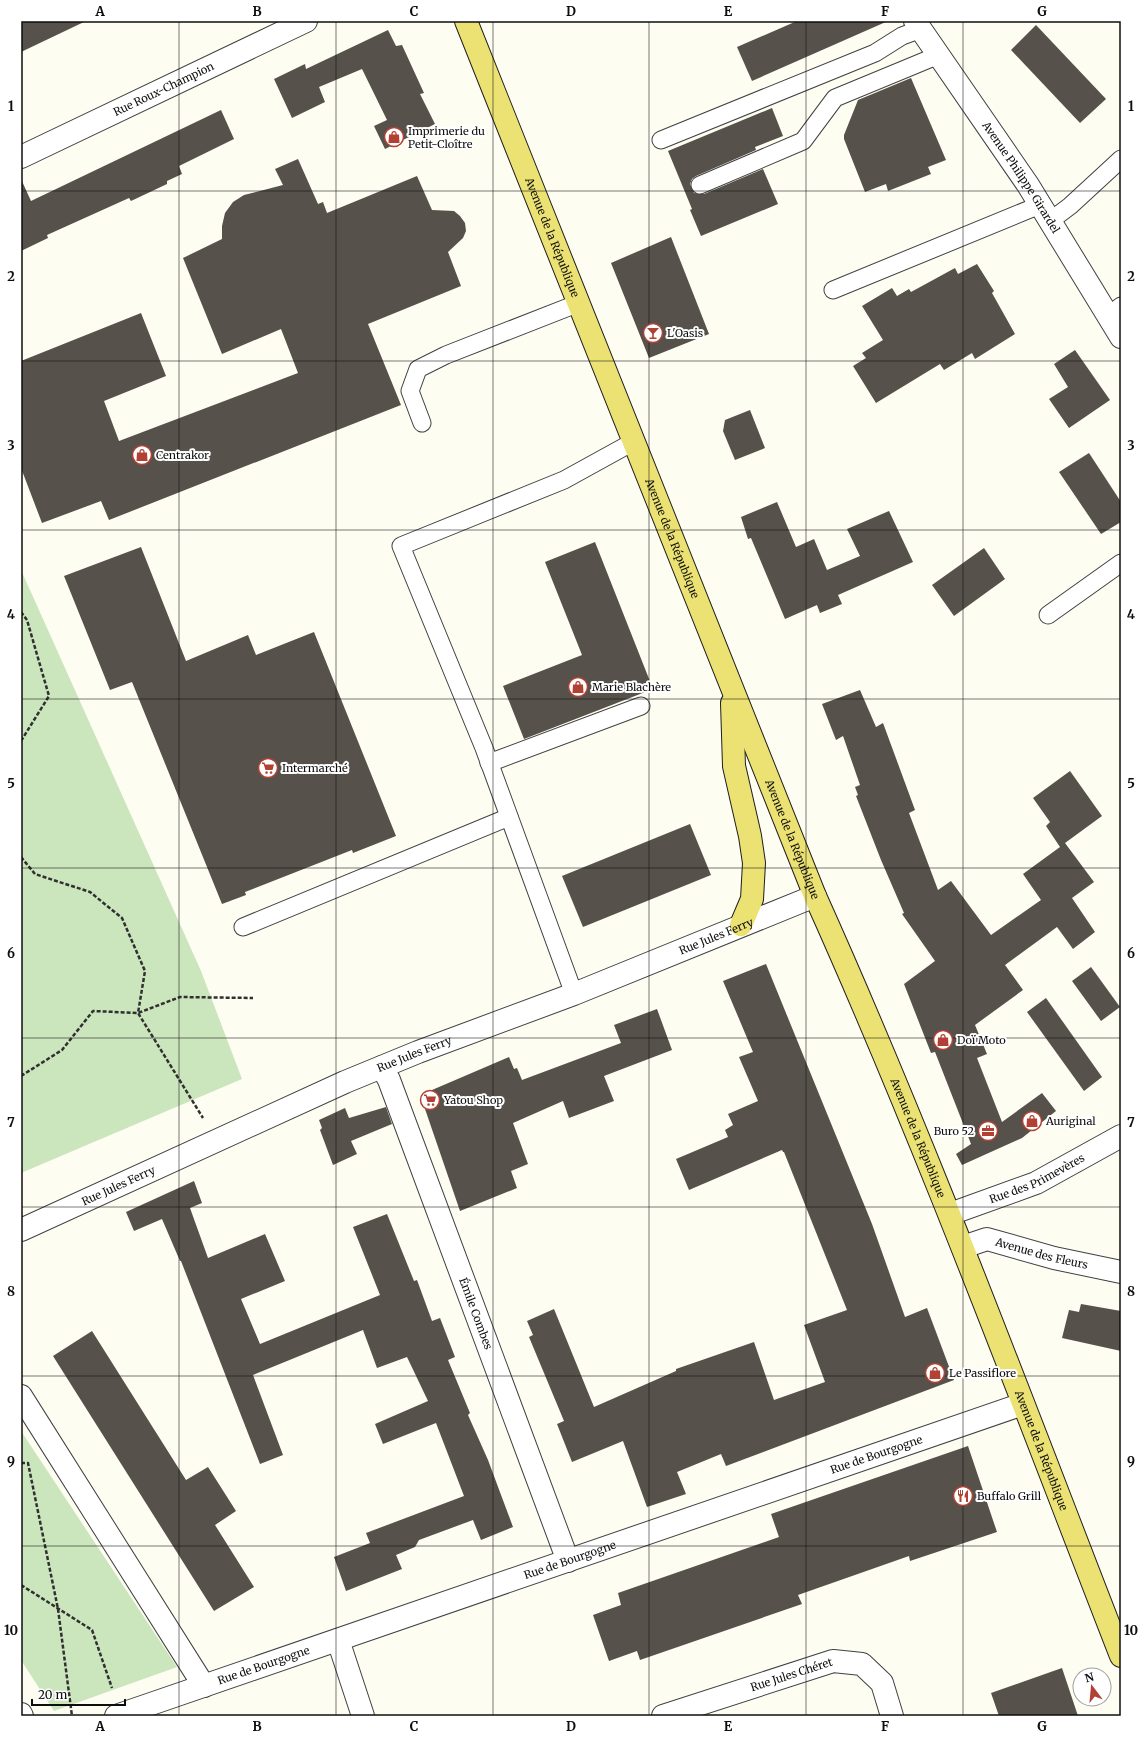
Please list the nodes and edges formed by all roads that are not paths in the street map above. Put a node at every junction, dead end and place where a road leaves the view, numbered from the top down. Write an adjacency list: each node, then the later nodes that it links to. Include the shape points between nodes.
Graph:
1 (306, 21): 6 (street, Rue Roux-Champion)
2 (466, 21): 11 (main road, Avenue de la République)
3 (918, 25): 4 (street, Avenue Philippe Girardel); 5 (lane, via 875,53)
4 (939, 55): 8 (lane, via 835,98 801,146); 9 (street, Avenue Philippe Girardel)
5 (661, 140)
6 (21, 157)
7 (1121, 159): 9 (lane, via 1070,206)
8 (700, 185)
9 (1045, 213): 10 (lane); 12 (street, Avenue Philippe Girardel)
10 (833, 290)
11 (579, 303): 14 (lane, via 446,355 418,369 410,390); 15 (main road, Avenue de la République)
12 (1115, 311): 13 (street, Avenue Philippe Girardel)
13 (1121, 337)
14 (422, 424)
15 (633, 442): 18 (main road, Avenue de la République); 20 (lane, via 564,480 401,546)
16 (1121, 562): 17 (lane)
17 (1048, 615)
18 (732, 688): 22 (main road, Avenue de la République); 23 (main road, via 734,766 754,863 752,900)
19 (641, 706): 20 (lane)
20 (489, 763): 21 (lane)
21 (509, 817): 24 (lane); 25 (lane)
22 (815, 896): 23 (street, Rue Jules Ferry); 28 (main road, Avenue de la République)
23 (741, 925): 25 (street, Rue Jules Ferry)
24 (243, 927)
25 (574, 994): 26 (street, Rue Jules Ferry)
26 (382, 1067): 29 (street, Rue Jules Ferry); 34 (street, Émile Combes)
27 (1121, 1136): 28 (street, Rue des Primevères, via 1036,1183)
28 (950, 1214): 30 (main road, Avenue de la République)
29 (21, 1230)
30 (963, 1247): 31 (street, Avenue des Fleurs, via 986,1239 1054,1258); 33 (main road, Avenue de la République)
31 (1121, 1272)
32 (21, 1396): 37 (street)
33 (1023, 1404): 34 (street, Rue de Bourgogne); 36 (main road, Avenue de la République)
34 (568, 1561): 35 (street, Rue de Bourgogne)
35 (338, 1640): 37 (street, Rue de Bourgogne); 39 (street)
36 (1121, 1656)
37 (204, 1686): 38 (street, Rue de Bourgogne)
38 (119, 1715)
39 (363, 1716)
40 (663, 1716): 41 (street, Rue Jules Chéret, via 833,1661 862,1664 882,1683)
41 (892, 1716)

